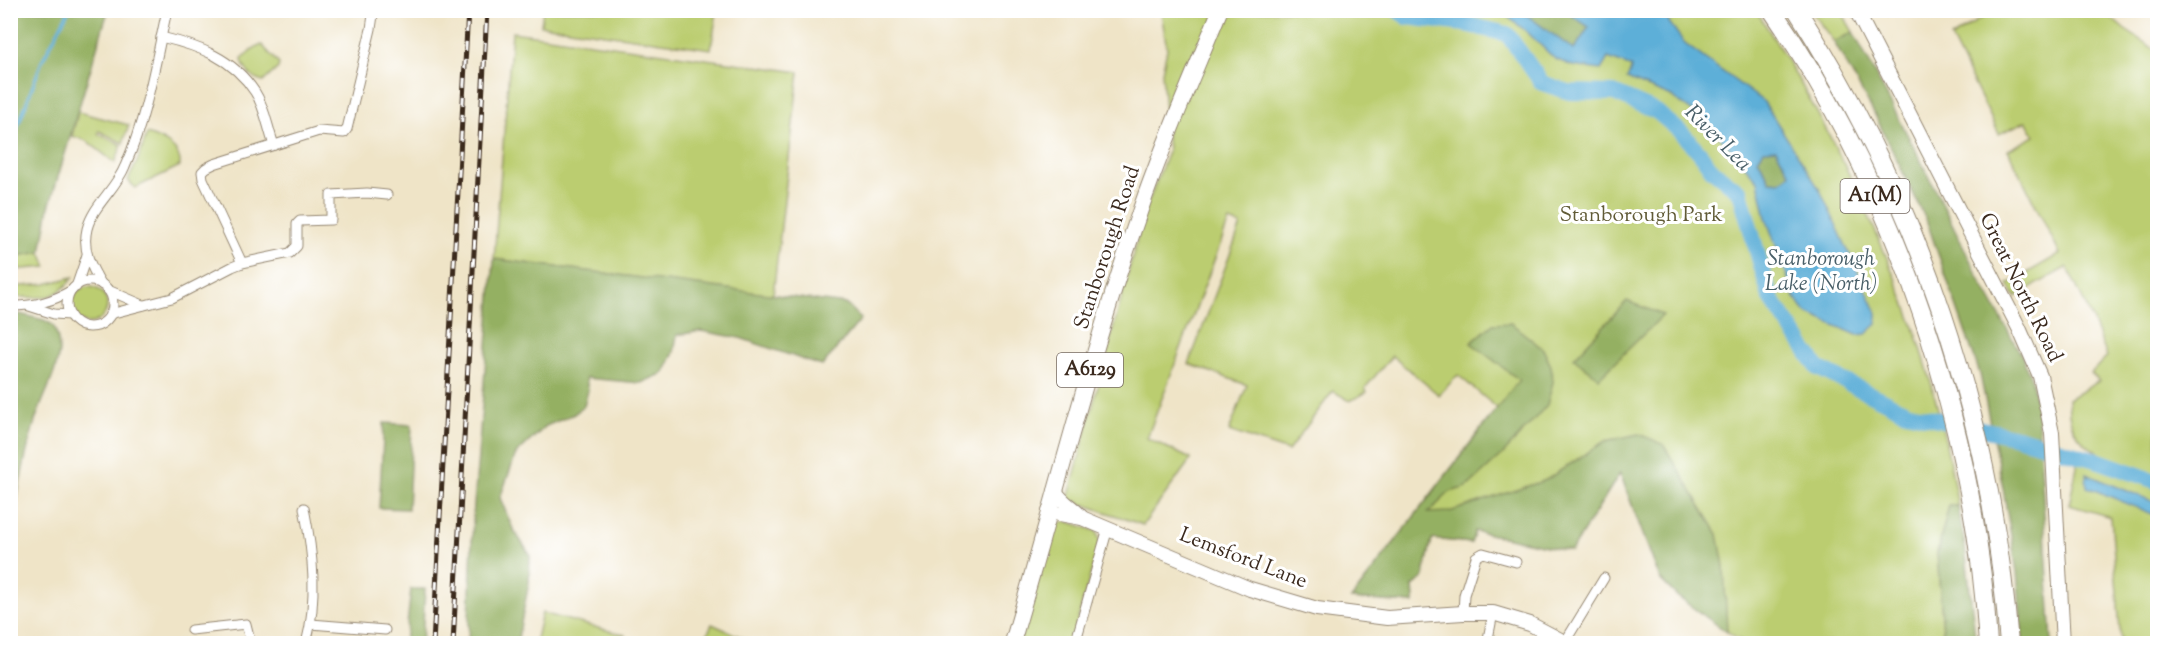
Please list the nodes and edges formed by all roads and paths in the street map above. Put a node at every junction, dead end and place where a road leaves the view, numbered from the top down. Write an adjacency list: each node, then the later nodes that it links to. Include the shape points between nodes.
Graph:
1 (168, 10): 7 (street)
2 (370, 10): 8 (street, via 371,29 347,129 344,133 320,131)
3 (1220, 10): 19 (main road, Stanborough Road / A6129, via 1141,207)
4 (1772, 10): 37 (highway, A1(M), via 1845,134 1911,284 1947,396 1960,451 1985,591)
5 (1797, 10): 38 (highway, A1(M), via 1890,178 1930,276 1968,394 1980,448 2000,559)
6 (1856, 10): 39 (main road, Great North Road, via 2031,355 2045,395 2052,433)
7 (161, 37): 8 (street, via 200,47 227,61 255,92); 10 (street, via 132,150 120,178 90,220)
8 (273, 146): 11 (street, via 214,164 202,172)
9 (387, 195): 11 (street, via 331,195 332,220 300,221 295,251)
10 (87, 255): 12 (street); 13 (street)
11 (242, 263): 14 (street, via 172,298)
12 (74, 288): 13 (street, via 88,282); 16 (street, via 55,300); 18 (street, via 67,302)
13 (105, 288): 14 (street); 17 (street, via 112,302)
14 (143, 304): 17 (street)
15 (10, 306): 16 (street)
16 (29, 306): 18 (street)
17 (111, 314): 18 (street, via 94,327 80,325)
18 (70, 315)
19 (1055, 491): 21 (main road, Stanborough Road / A6129); 22 (main road, Lemsford Lane)
20 (304, 508): 28 (street, via 313,568)
21 (1049, 512): 22 (main road, Lemsford Lane); 35 (main road, Stanborough Road / A6129)
22 (1082, 518): 23 (main road, Lemsford Lane)
23 (1108, 528): 26 (main road, Lemsford Lane, via 1250,589 1317,609 1387,618); 31 (street)
24 (1516, 562): 26 (street, via 1479,554 1464,595)
25 (1604, 578): 32 (street)
26 (1463, 613): 27 (main road, Lemsford Lane)
27 (1493, 614): 32 (main road, Lemsford Lane, via 1530,624); 36 (street)
28 (312, 624): 30 (street); 34 (street)
29 (191, 630): 33 (street, via 246,624)
30 (385, 630)
31 (1078, 642)
32 (1566, 643)
33 (251, 644)
34 (306, 644)
35 (1012, 644)
36 (1487, 644)
37 (1988, 644)
38 (2009, 644)
39 (2063, 644)

